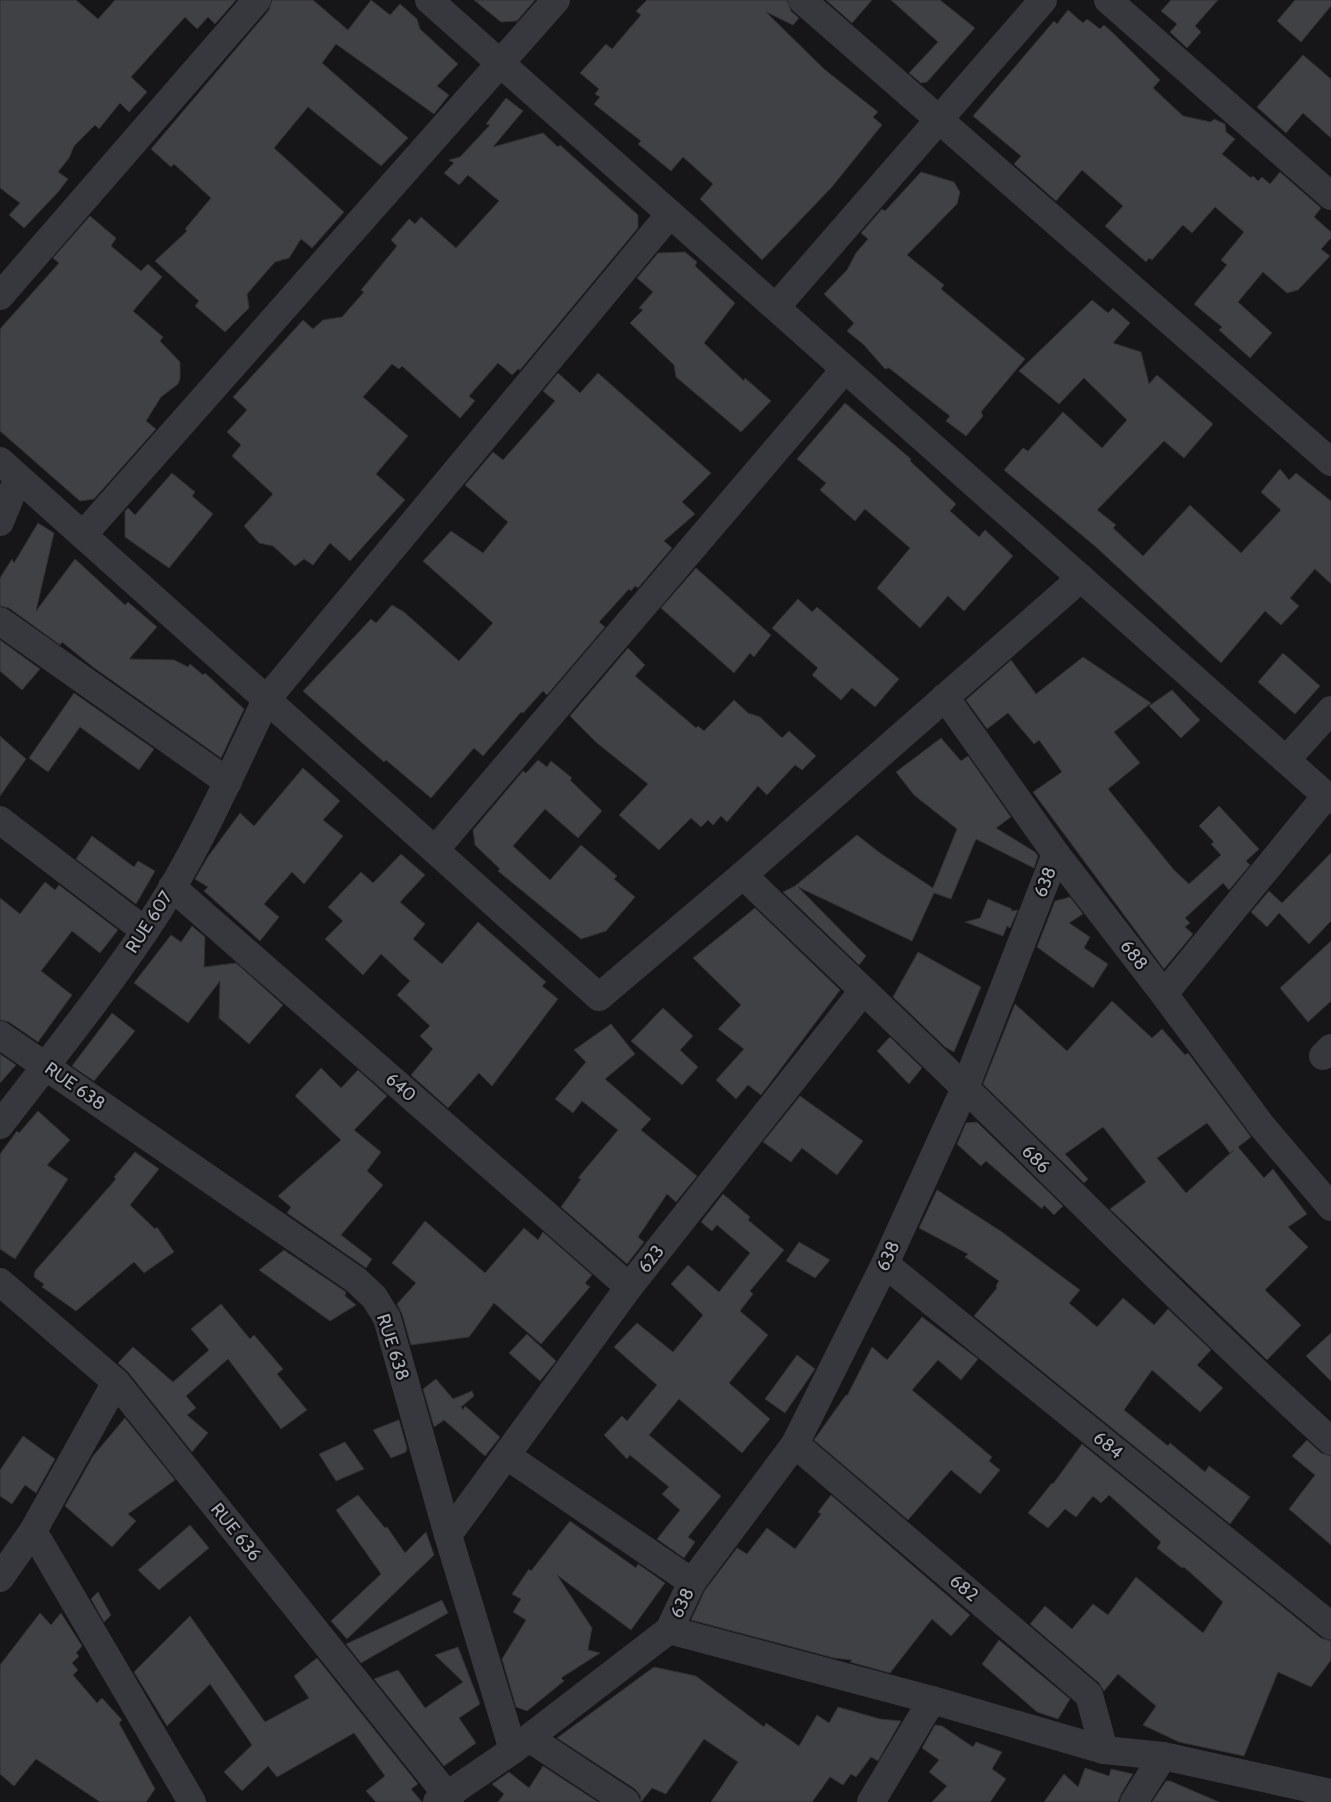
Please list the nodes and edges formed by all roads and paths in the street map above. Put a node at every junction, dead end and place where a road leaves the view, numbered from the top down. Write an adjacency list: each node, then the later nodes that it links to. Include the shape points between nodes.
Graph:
1 (257, 0): 11 (street)
2 (429, 0): 7 (street)
3 (556, 0): 7 (street)
4 (802, 0): 8 (street)
5 (1043, 0): 8 (street)
6 (1108, 0): 9 (street)
7 (500, 63): 10 (street); 17 (street)
8 (939, 120): 12 (street); 14 (street)
9 (1331, 196)
10 (670, 214): 12 (street); 21 (street, RUE 607)
11 (0, 296)
12 (776, 307): 13 (street)
13 (845, 369): 18 (street); 27 (street)
14 (1331, 462)
15 (9, 469): 16 (street); 17 (street)
16 (0, 522)
17 (83, 535): 21 (street)
18 (1081, 578): 20 (street); 23 (street)
19 (0, 621): 24 (street)
20 (945, 697): 28 (street, 688); 29 (street)
21 (266, 700): 24 (street, RUE 607); 27 (street)
22 (1331, 710): 23 (street)
23 (1286, 760): 25 (street)
24 (228, 782): 30 (street, RUE 607)
25 (1329, 798): 33 (street)
26 (0, 820): 31 (street)
27 (435, 850): 29 (street, via 600,997)
28 (1056, 854): 33 (street, 688); 36 (street, 638)
29 (743, 875): 32 (street, 686)
30 (172, 887): 31 (street, RUE 607); 41 (street, 640)
31 (145, 931): 35 (street, RUE 607)
32 (862, 991): 36 (street, 686); 41 (street, 623)
33 (1164, 994): 38 (street, 688, via 1261,1125)
34 (0, 1035): 35 (street, RUE 638)
35 (45, 1066): 37 (street, RUE 607); 47 (street, RUE 638, via 356,1280 374,1297 388,1318)
36 (965, 1088): 39 (street, 638); 43 (street, 686, via 1135,1256)
37 (0, 1125)
38 (1331, 1207)
39 (885, 1264): 44 (street, 638); 50 (street, 684)
40 (0, 1282): 42 (street, RUE 636)
41 (629, 1287): 45 (street, 623)
42 (116, 1382): 46 (street); 57 (street, RUE 636)
43 (1331, 1441)
44 (794, 1444): 49 (street, 638); 54 (street, 682, via 1089,1695)
45 (507, 1456): 47 (street, 623); 49 (street)
46 (33, 1531): 48 (street); 58 (street)
47 (448, 1535): 53 (street, RUE 638)
48 (0, 1578)
49 (692, 1582): 51 (street, 638)
50 (1331, 1626)
51 (669, 1630): 52 (street); 53 (street)
52 (932, 1700): 54 (street); 60 (street)
53 (521, 1744): 57 (street); 59 (street)
54 (1104, 1750): 55 (street)
55 (1163, 1756): 56 (street); 61 (street)
56 (1331, 1793)
57 (445, 1800)
58 (192, 1802)
59 (626, 1802)
60 (871, 1802)
61 (1134, 1802)

